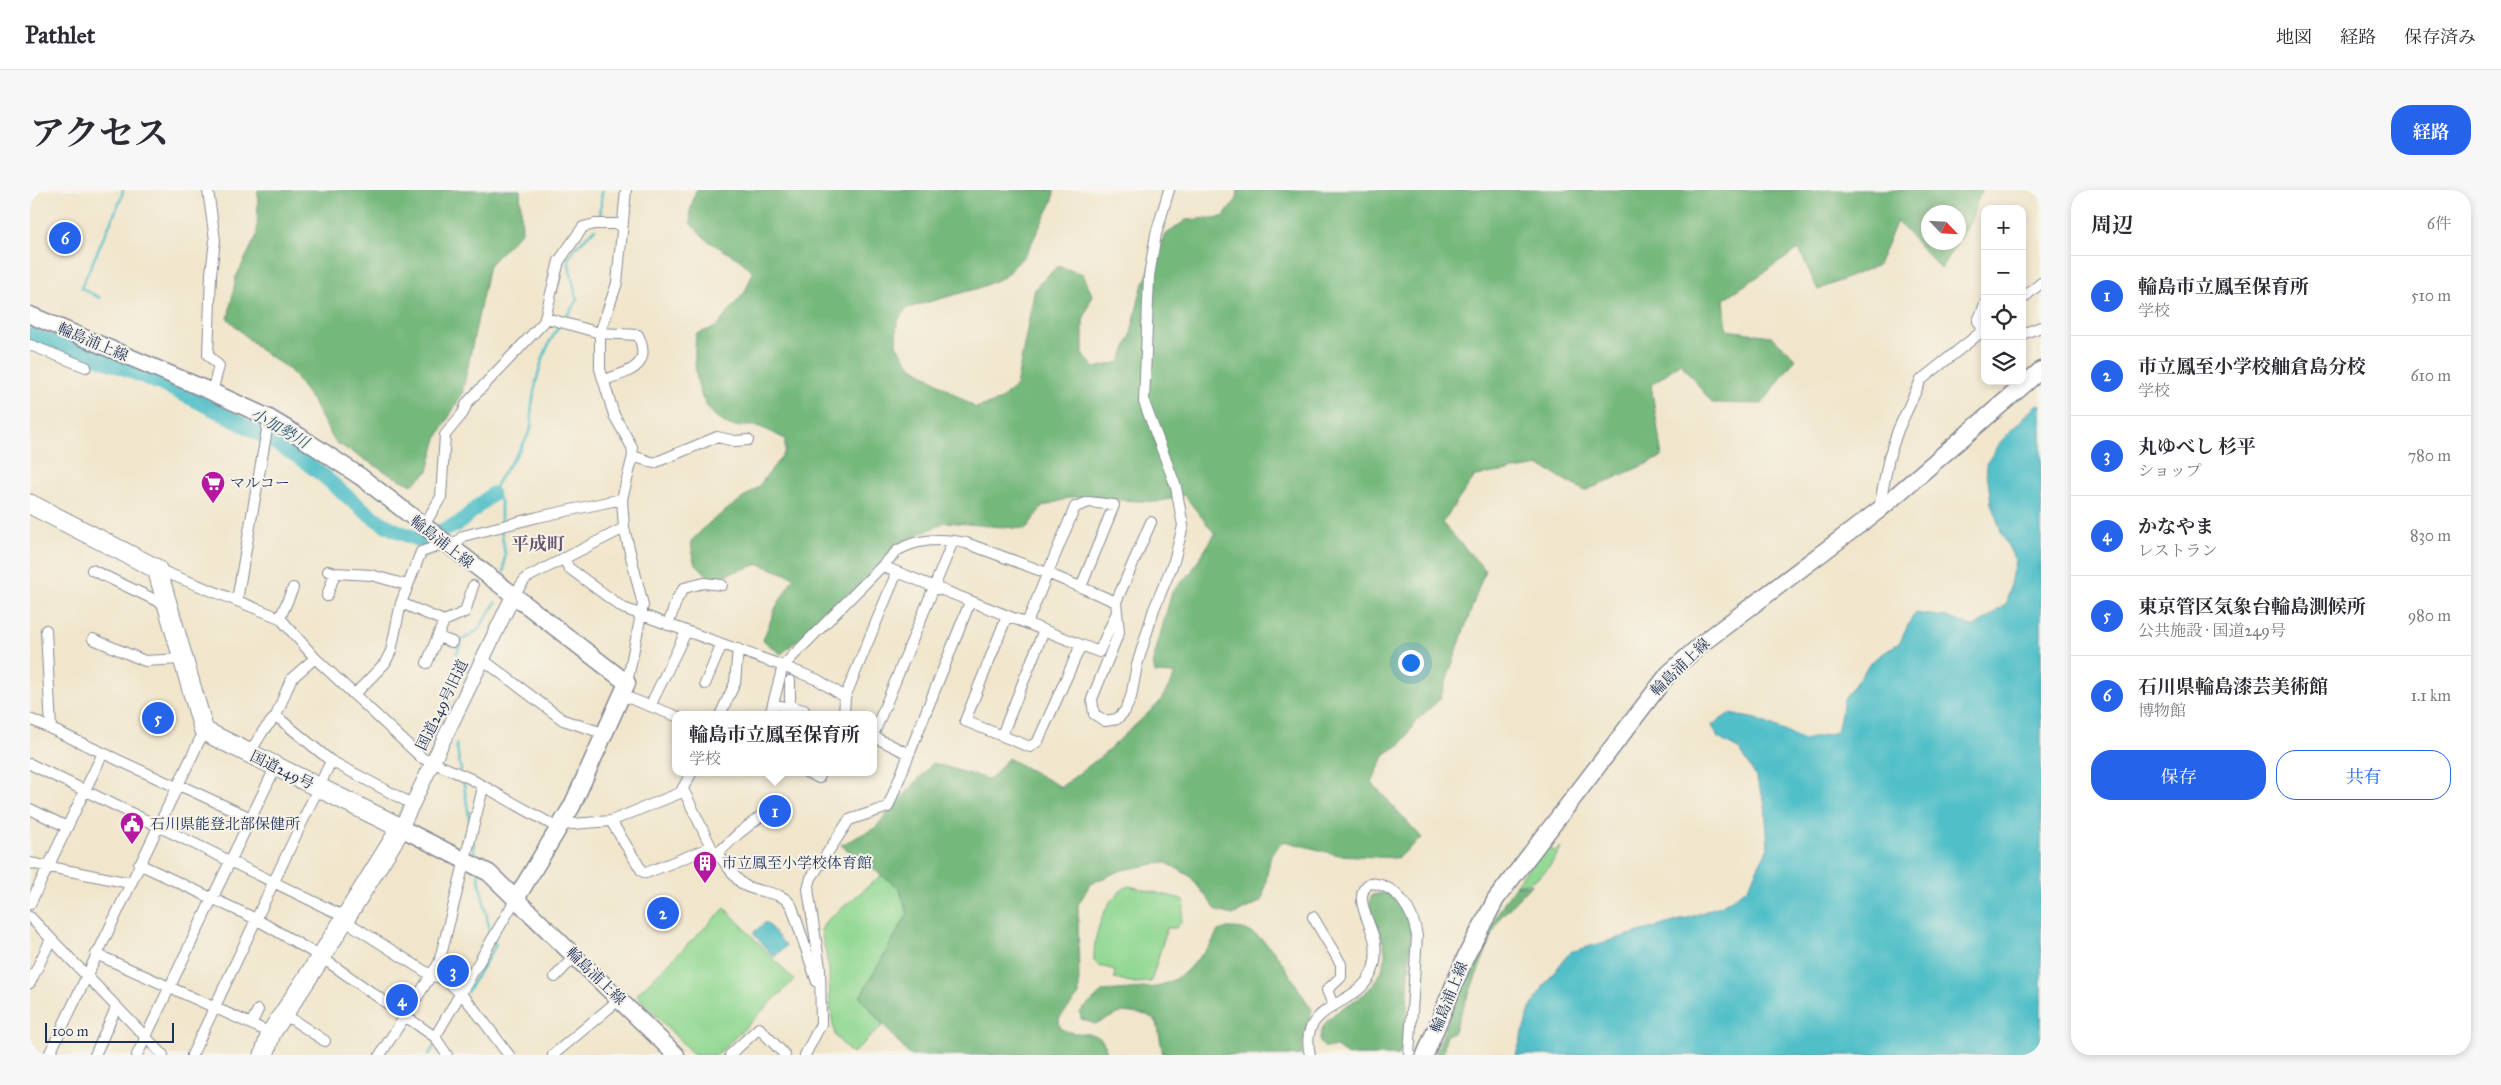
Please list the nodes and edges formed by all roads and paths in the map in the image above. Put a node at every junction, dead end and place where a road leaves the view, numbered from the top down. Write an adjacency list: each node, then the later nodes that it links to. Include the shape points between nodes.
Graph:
1 (208, 190): 19 (street, via 215,240 208,355 219,366)
2 (626, 190): 4 (street)
3 (1170, 190): 49 (street, via 1156,234 1149,276 1144,402 1176,488 1183,526 1174,561 1136,665 1128,706 1117,719 1105,721 1094,714 1092,699 1119,632)
4 (623, 224): 9 (street, via 599,223 583,227 560,261); 12 (street, via 617,283)
5 (2041, 283): 6 (street)
6 (2026, 296)
7 (1981, 314): 10 (street, via 1978,321)
8 (30, 315): 19 (main road, 輪島浦上線)
9 (546, 318): 12 (street); 27 (street, via 467,403 463,413 444,435 441,497)
10 (1981, 327)
11 (2041, 327): 13 (street)
12 (600, 333): 18 (street, via 600,369); 18 (street, via 638,335 642,356 638,366)
13 (2026, 333)
14 (1981, 334): 25 (street, via 1972,338 1922,380 1889,457)
15 (30, 345): 16 (street)
16 (86, 367)
17 (2041, 370): 25 (main road, 輪島浦上線)
18 (604, 380): 22 (street, via 614,415 632,447)
19 (212, 392): 20 (main road, 輪島浦上線)
20 (268, 424): 27 (main road, 輪島浦上線, via 361,477); 45 (street)
21 (748, 440): 22 (street, via 717,438 654,463)
22 (633, 456): 23 (street)
23 (622, 499): 28 (street); 30 (street, via 463,536)
24 (30, 504): 33 (highway)
25 (1879, 510): 169 (main road, 輪島浦上線, via 1704,642 1649,697 1496,899 1466,956)
26 (1151, 522): 49 (street)
27 (423, 528): 30 (main road, 輪島浦上線)
28 (624, 528): 31 (street); 50 (street, via 642,606)
29 (953, 540): 32 (street, via 913,542 898,550); 36 (street); 40 (street)
30 (445, 545): 37 (street, via 422,552); 44 (main road, 輪島浦上線)
31 (563, 558): 44 (street, via 526,578); 50 (street, via 569,568 623,608)
32 (882, 566): 35 (street); 69 (street)
33 (157, 569): 45 (street); 48 (highway)
34 (92, 570): 48 (street)
35 (897, 572): 40 (street); 74 (street)
36 (1047, 573): 41 (street); 41 (street, via 1075,507 1089,502 1114,504); 54 (street)
37 (407, 585): 43 (street, via 371,575 332,572); 47 (street)
38 (722, 585): 55 (street, via 704,583 684,588)
39 (473, 586): 53 (street, via 465,612)
40 (934, 587): 46 (street); 85 (street)
41 (1081, 587): 49 (street)
42 (293, 588): 52 (street)
43 (327, 596)
44 (513, 596): 67 (street, 国道249号旧道); 72 (main road, 輪島浦上線)
45 (236, 600): 52 (street)
46 (970, 602): 51 (street); 93 (street)
47 (401, 603): 53 (street); 73 (street, via 393,646 385,663)
48 (168, 606): 66 (highway)
49 (1117, 607): 63 (street, via 1099,652)
50 (640, 616): 55 (street); 72 (street)
51 (1007, 616): 54 (street); 89 (street, via 965,721)
52 (280, 618): 65 (street)
53 (444, 621): 59 (street)
54 (1027, 623): 57 (street)
55 (668, 625): 58 (street)
56 (46, 630): 86 (street)
57 (1044, 630): 63 (street); 89 (street)
58 (686, 632): 62 (street); 76 (street)
59 (438, 637): 61 (street); 68 (street)
60 (93, 639): 66 (street, via 145,661)
61 (452, 642)
62 (722, 644): 64 (street); 71 (street)
63 (1081, 645): 89 (street, via 1038,741 1030,746)
64 (738, 649): 69 (street); 79 (street, via 735,683)
65 (315, 658): 73 (street); 83 (street, via 292,679)
66 (182, 659): 87 (highway)
67 (482, 659): 88 (street, via 563,720); 95 (street, 国道249号旧道)
68 (427, 663)
69 (783, 666): 74 (street, via 818,680); 75 (street)
70 (790, 681): 77 (street)
71 (705, 684)
72 (624, 689): 76 (street); 88 (main road)
73 (354, 696): 95 (street, via 422,758)
74 (845, 697): 81 (street)
75 (773, 704): 77 (street); 80 (street)
76 (650, 706): 82 (street)
77 (790, 707): 78 (street)
78 (804, 710)
79 (722, 711)
80 (771, 711)
81 (844, 711)
82 (672, 714)
83 (276, 716): 92 (street); 94 (street)
84 (30, 719): 86 (street)
85 (877, 726)
86 (51, 729): 91 (street)
87 (204, 732): 92 (highway, 国道249号); 101 (street)
88 (606, 734): 113 (main road)
89 (1002, 735)
90 (877, 738): 93 (street)
91 (103, 753): 101 (street, via 174,786); 104 (street)
92 (249, 754): 97 (highway, 国道249号)
93 (909, 754): 138 (street, via 888,807 849,820 811,878 808,889)
94 (331, 761): 103 (street); 106 (street)
95 (432, 762): 102 (street); 106 (street, 国道249号旧道)
96 (30, 764): 104 (street)
97 (276, 766): 103 (highway, 国道249号); 109 (street)
98 (690, 776): 105 (street)
99 (815, 776): 100 (street)
100 (819, 778)
101 (179, 785): 109 (street); 111 (street)
102 (481, 786): 113 (street); 116 (street)
103 (318, 788): 114 (highway, 国道249号); 121 (street)
104 (85, 789): 111 (street); 112 (street)
105 (684, 789): 110 (street); 115 (street)
106 (412, 804): 114 (street, 国道249号旧道)
107 (30, 809): 112 (street)
108 (761, 816): 115 (street)
109 (251, 818): 117 (street)
110 (611, 821): 113 (street); 115 (street, via 646,873 709,848)
111 (158, 826): 117 (street); 119 (street)
112 (67, 827): 120 (street)
113 (559, 827): 123 (main road)
114 (401, 828): 116 (main road, 輪島浦上線); 129 (highway)
115 (715, 851): 138 (street, via 742,884 783,896 790,902 816,982)
116 (464, 859): 123 (main road, 輪島浦上線, via 489,873); 135 (street, via 439,963)
117 (231, 861): 121 (street); 124 (street)
118 (30, 863): 120 (street)
119 (140, 864): 122 (street); 124 (street)
120 (47, 866): 122 (street); 125 (street)
121 (274, 882): 128 (street); 129 (street, via 337,913)
122 (130, 883): 131 (street)
123 (517, 897): 132 (main road, 輪島浦上線); 140 (street)
124 (212, 898): 128 (street); 139 (street)
125 (30, 904)
126 (30, 917): 130 (street)
127 (1313, 917): 142 (street, via 1342,964 1341,978 1327,990)
128 (256, 919): 133 (street); 144 (street)
129 (344, 920): 133 (highway); 135 (street)
130 (51, 938): 134 (street); 137 (street)
131 (96, 954): 134 (street); 139 (street)
132 (575, 956): 136 (street); 141 (main road, 輪島浦上線)
133 (321, 957): 146 (highway); 147 (street)
134 (85, 976): 143 (street); 153 (street)
135 (432, 976): 140 (street, via 439,977); 147 (street)
136 (554, 977)
137 (30, 983)
138 (820, 985): 166 (street, via 821,1024)
139 (169, 987): 144 (street); 150 (street)
140 (463, 996): 151 (street); 161 (street)
141 (618, 996): 162 (street, via 615,1003); 163 (main road, 輪島浦上線)
142 (1333, 1005): 167 (street, via 1317,1017 1308,1034); 168 (street, via 1361,989 1375,962 1375,941 1361,896 1364,887 1370,883 1391,888 1408,909 1417,936)
143 (116, 1008): 150 (street); 154 (street)
144 (215, 1008): 148 (street); 157 (street)
145 (258, 1010): 148 (street)
146 (284, 1014): 149 (highway); 152 (street)
147 (406, 1015): 151 (street); 159 (street)
148 (251, 1024): 149 (street)
149 (271, 1033): 158 (highway)
150 (145, 1037): 155 (street); 156 (street)
151 (437, 1040): 160 (street)
152 (326, 1042)
153 (49, 1055)
154 (94, 1055)
155 (137, 1055)
156 (163, 1055)
157 (192, 1055)
158 (264, 1055)
159 (380, 1055)
160 (447, 1055)
161 (509, 1055)
162 (553, 1055)
163 (676, 1055)
164 (730, 1055): 165 (street, via 759,1028)
165 (785, 1055)
166 (805, 1055)
167 (1310, 1055)
168 (1409, 1055)
169 (1425, 1055)

